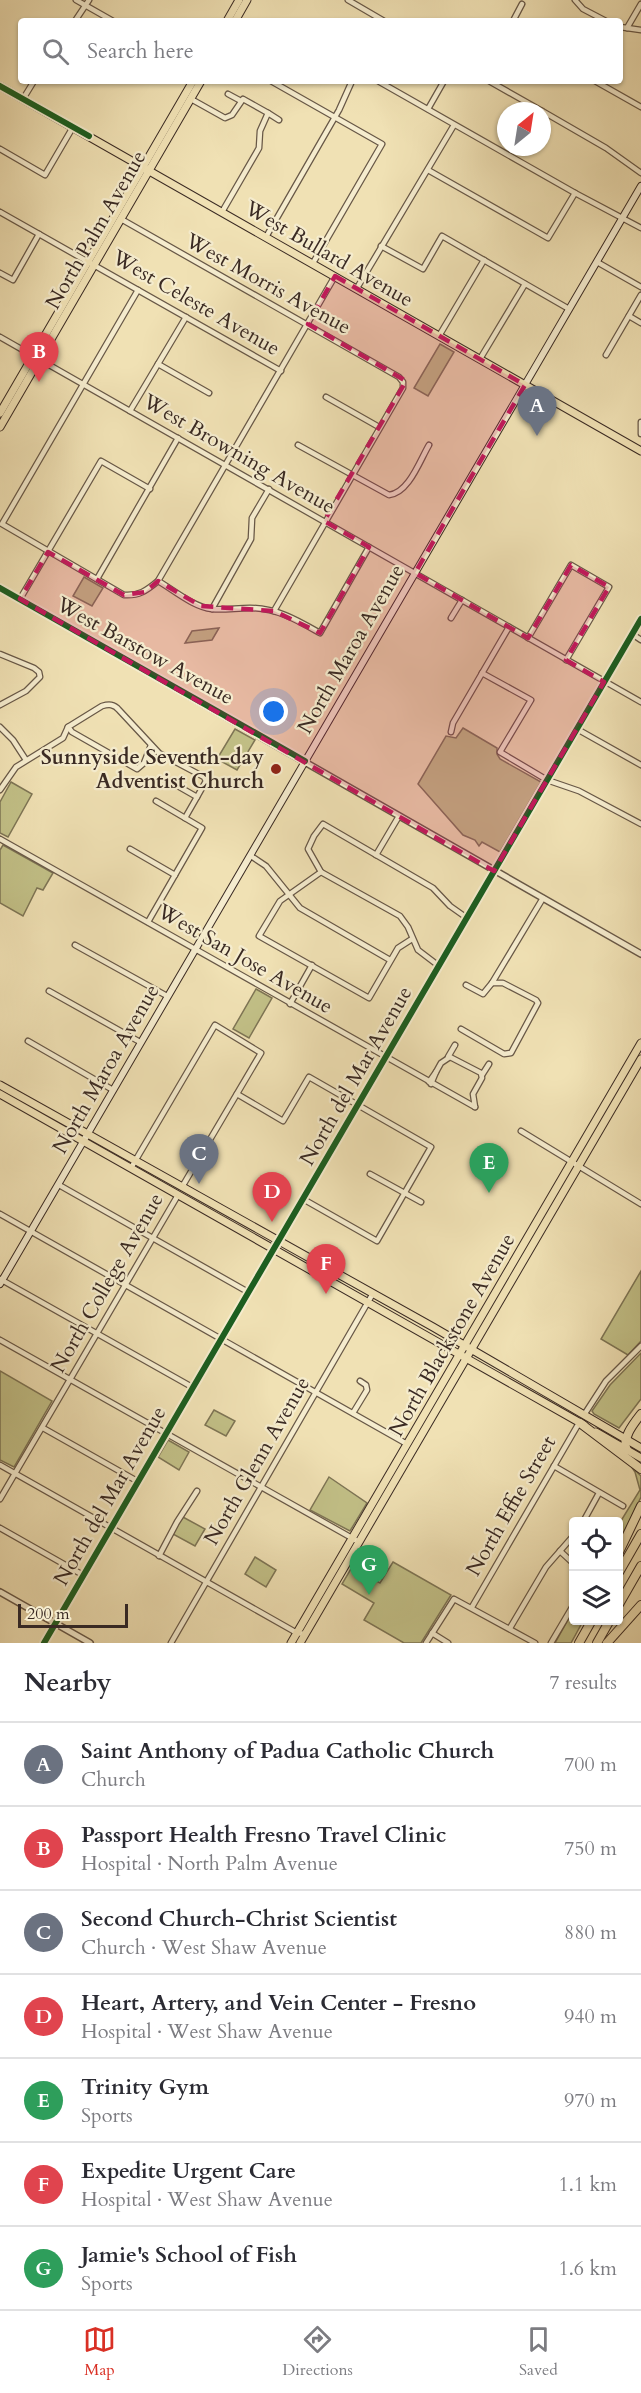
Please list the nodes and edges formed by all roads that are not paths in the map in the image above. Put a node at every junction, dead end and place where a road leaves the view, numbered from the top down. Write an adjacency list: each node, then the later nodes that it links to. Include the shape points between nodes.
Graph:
1 (76, 0): 9 (street)
2 (89, 0): 9 (street)
3 (239, 0): 12 (main road)
4 (247, 0): 13 (main road)
5 (348, 0): 14 (street)
6 (575, 0): 16 (street)
7 (639, 3): 18 (street)
8 (522, 4): 15 (street)
9 (86, 6): 10 (street); 11 (street)
10 (77, 18)
11 (108, 18)
12 (229, 18)
13 (237, 18)
14 (379, 18)
15 (515, 18)
16 (600, 18)
17 (623, 27): 18 (street)
18 (627, 28): 19 (street)
19 (641, 30)
20 (32, 84): 32 (street)
21 (191, 84): 30 (main road, North Palm Avenue)
22 (199, 84): 33 (main road, North Palm Avenue)
23 (276, 84): 40 (street)
24 (351, 84): 40 (street)
25 (383, 84): 37 (street)
26 (442, 84): 37 (street)
27 (494, 84): 35 (street)
28 (600, 84): 36 (street)
29 (0, 86): 32 (main road, West Bullard Avenue)
30 (187, 92): 44 (main road, via 173,124); 46 (main road, North Palm Avenue)
31 (228, 94): 34 (street)
32 (23, 99): 43 (main road, West Bullard Avenue)
33 (191, 99): 34 (street, via 227,118); 44 (main road, North Palm Avenue)
34 (241, 101): 38 (street)
35 (526, 102)
36 (641, 107)
37 (428, 109): 42 (street)
38 (268, 113): 41 (street); 52 (street, via 260,131 259,148)
39 (551, 116): 48 (street)
40 (335, 118): 57 (street); 61 (street, via 382,144)
41 (279, 120)
42 (454, 124): 47 (street); 50 (street)
43 (73, 127): 45 (street, via 45,175); 46 (main road, West Bullard Avenue)
44 (175, 128): 46 (main road, North Palm Avenue)
45 (0, 149)
46 (147, 169): 52 (main road, West Bullard Avenue); 54 (main road, North Palm Avenue)
47 (428, 170): 50 (street, via 549,238); 58 (street)
48 (641, 173)
49 (641, 186): 53 (main road, North Maroa Avenue)
50 (575, 193): 53 (street)
51 (0, 212): 56 (street, West Celeste Avenue)
52 (222, 212): 57 (main road, West Bullard Avenue)
53 (623, 217): 55 (street); 60 (main road, North Maroa Avenue)
54 (118, 218): 62 (main road, North Palm Avenue); 74 (street, West Morris Avenue)
55 (641, 228)
56 (39, 234): 62 (street, West Celeste Avenue); 63 (street, via 13,280)
57 (266, 237): 61 (main road, West Bullard Avenue)
58 (381, 246): 59 (street, via 423,269 442,236); 67 (street)
59 (484, 260): 65 (street); 75 (street)
60 (597, 261): 66 (street); 70 (main road, North Maroa Avenue)
61 (313, 263): 64 (main road, West Bullard Avenue)
62 (92, 264): 68 (street, West Celeste Avenue); 78 (main road, North Palm Avenue)
63 (0, 273)
64 (335, 276): 67 (main road, West Bullard Avenue); 74 (street)
65 (525, 284): 70 (street); 79 (street)
66 (641, 287)
67 (357, 288): 75 (main road, West Bullard Avenue)
68 (138, 290): 72 (street, West Celeste Avenue); 82 (street)
69 (641, 295): 71 (street)
70 (569, 309): 83 (main road, North Maroa Avenue)
71 (629, 316): 73 (street); 77 (street)
72 (186, 317): 80 (street); 81 (street, West Celeste Avenue)
73 (641, 323)
74 (308, 324): 81 (street); 90 (street, West Morris Avenue, via 403,382)
75 (439, 336): 79 (main road, West Bullard Avenue)
76 (0, 337): 78 (street, West Browning Avenue)
77 (606, 355)
78 (36, 357): 82 (street, West Browning Avenue); 87 (main road, North Palm Avenue); 89 (main road, North Palm Avenue)
79 (480, 359): 83 (main road, West Bullard Avenue)
80 (158, 364): 84 (street); 86 (street)
81 (281, 371): 96 (street)
82 (83, 384): 86 (street, West Browning Avenue); 102 (street, via 2,524)
83 (525, 385): 95 (main road, West Bullard Avenue); 103 (main road, North Maroa Avenue)
84 (209, 393)
85 (326, 397): 90 (street)
86 (130, 411): 92 (street, West Browning Avenue)
87 (0, 413)
88 (641, 422): 91 (street)
89 (0, 427)
90 (379, 427): 97 (street)
91 (641, 434)
92 (178, 438): 96 (street, West Browning Avenue); 98 (street)
93 (298, 445): 97 (street)
94 (429, 445): 97 (street, via 404,488 396,494 382,492)
95 (641, 452)
96 (225, 465): 99 (street, West Browning Avenue); 105 (street)
97 (351, 475): 100 (street)
98 (150, 489): 102 (street, via 101,461); 104 (street)
99 (269, 489): 100 (street, West Browning Avenue); 109 (street, via 252,518 251,539)
100 (324, 521): 101 (street, West Browning Avenue); 110 (street)
101 (369, 547): 103 (street, West Browning Avenue); 110 (street, via 320,633)
102 (48, 552): 104 (street); 107 (street)
103 (415, 573): 108 (street, West Browning Avenue); 129 (main road, North Maroa Avenue)
104 (97, 579): 105 (street, via 124,596 145,592)
105 (158, 581): 109 (street)
106 (0, 588): 107 (street, West Barstow Avenue)
107 (20, 599): 129 (street, West Barstow Avenue)
108 (462, 600): 111 (street); 113 (street, West Browning Avenue)
109 (212, 609): 110 (street)
110 (274, 611)
111 (452, 618)
112 (641, 619): 114 (street, North del Mar Avenue)
113 (509, 627): 115 (street, West Browning Avenue); 119 (street)
114 (632, 634): 116 (street); 120 (street, North del Mar Avenue)
115 (528, 638): 118 (street, West Browning Avenue); 118 (street, via 571,565 609,587)
116 (641, 640)
117 (0, 654): 122 (street, via 39,672 40,677 31,687)
118 (566, 660): 120 (street, West Browning Avenue)
119 (482, 673): 126 (street); 131 (street, via 531,700 500,752)
120 (604, 682): 121 (street, West Browning Avenue); 125 (street, North del Mar Avenue)
121 (641, 702)
122 (0, 705)
123 (0, 727): 128 (street)
124 (68, 728): 127 (street, via 102,706 115,705); 127 (street, via 137,768 144,763); 128 (street, via 63,738)
125 (577, 729): 130 (street); 131 (street, North del Mar Avenue)
126 (451, 732)
127 (151, 745): 134 (street, via 204,777 206,781)
128 (26, 760): 133 (street, via 9,775)
129 (305, 761): 136 (street, West Barstow Avenue); 142 (main road, North Maroa Avenue)
130 (641, 765)
131 (547, 780): 138 (street, via 579,791); 143 (street, North del Mar Avenue)
132 (169, 781): 134 (street)
133 (0, 790)
134 (197, 797): 137 (street)
135 (156, 801): 137 (street)
136 (399, 816): 141 (street); 143 (street, West Barstow Avenue)
137 (185, 818): 145 (street, via 202,828)
138 (641, 824)
139 (0, 839): 149 (street, West San Jose Avenue)
140 (130, 849): 145 (street)
141 (376, 855): 144 (street, via 323,824 308,849); 148 (street, via 433,888)
142 (251, 856): 146 (street, via 266,866); 152 (main road, North Maroa Avenue)
143 (494, 871): 147 (street, West Barstow Avenue); 148 (street, North del Mar Avenue)
144 (321, 872): 146 (street); 150 (street, via 400,916)
145 (175, 875): 149 (street)
146 (288, 895): 154 (street, via 300,908); 155 (street, via 276,906 259,936)
147 (543, 898): 153 (street, West Barstow Avenue); 157 (street)
148 (466, 918): 156 (street, North del Mar Avenue)
149 (148, 922): 152 (street, West San Jose Avenue)
150 (412, 939): 154 (street, via 398,948); 156 (street, via 418,950)
151 (75, 945): 160 (street)
152 (195, 949): 160 (main road, North Maroa Avenue); 161 (street, West San Jose Avenue)
153 (641, 954)
154 (390, 960): 155 (street, via 369,998)
155 (312, 965): 161 (street)
156 (439, 966): 168 (street, North del Mar Avenue)
157 (492, 983): 158 (street, via 483,994); 162 (street, via 503,983 538,1003 511,1053 504,1054)
158 (466, 985)
159 (49, 991): 164 (street)
160 (167, 996): 164 (main road, North Maroa Avenue)
161 (290, 1004): 168 (street, West San Jose Avenue)
162 (460, 1029)
163 (28, 1041): 175 (street)
164 (140, 1042): 175 (main road, North Maroa Avenue)
165 (641, 1043): 169 (main road, North Blackstone Avenue)
166 (455, 1045): 167 (street)
167 (448, 1057): 172 (street); 173 (street)
168 (386, 1058): 173 (street, West San Jose Avenue); 179 (street, North del Mar Avenue)
169 (632, 1058): 178 (main road, via 633,1066); 182 (main road, North Blackstone Avenue)
170 (641, 1059): 178 (main road, North Blackstone Avenue)
171 (489, 1064): 172 (street)
172 (482, 1075): 173 (street, West San Jose Avenue, via 473,1094 475,1107)
173 (430, 1083)
174 (0, 1085): 181 (main road)
175 (113, 1090): 181 (main road, North Maroa Avenue)
176 (0, 1094): 181 (main road)
177 (237, 1094): 179 (street, via 283,1121 309,1077); 183 (street, North College Avenue, via 261,1053 214,1025); 186 (street, North College Avenue)
178 (618, 1098): 182 (main road, North Blackstone Avenue)
179 (358, 1105): 187 (street, via 431,1147); 188 (street, North del Mar Avenue)
180 (522, 1131): 182 (street)
181 (85, 1137): 183 (main road); 185 (main road, North Maroa Avenue)
182 (576, 1163): 190 (street); 202 (main road, North Blackstone Avenue); 204 (main road, North Blackstone Avenue)
183 (132, 1164): 186 (main road)
184 (370, 1174): 187 (street)
185 (59, 1185): 192 (main road, North Maroa Avenue); 193 (street)
186 (180, 1191): 193 (street, North College Avenue); 194 (main road)
187 (404, 1193): 188 (street, via 376,1241); 189 (street)
188 (303, 1199): 194 (street, North del Mar Avenue)
189 (420, 1202)
190 (641, 1204)
191 (0, 1214): 192 (street)
192 (30, 1231): 195 (main road, North Maroa Avenue); 196 (street)
193 (153, 1238): 196 (street, North College Avenue); 197 (street)
194 (275, 1245): 197 (street, North del Mar Avenue); 198 (main road)
195 (1, 1281): 199 (street)
196 (125, 1285): 199 (street, North College Avenue); 200 (street)
197 (248, 1292): 200 (street, North del Mar Avenue)
198 (370, 1299): 202 (main road); 205 (main road); 210 (street, North Glenn Avenue)
199 (97, 1334): 207 (street, North College Avenue); 209 (street)
200 (221, 1339): 209 (street, North del Mar Avenue); 210 (street)
201 (0, 1340): 207 (street)
202 (464, 1346): 204 (main road); 205 (main road, North Blackstone Avenue)
203 (641, 1346): 213 (street, North Effie Street, via 606,1381)
204 (473, 1351): 206 (main road, North Blackstone Avenue); 213 (main road)
205 (459, 1354): 206 (main road); 217 (main road, North Blackstone Avenue)
206 (468, 1359): 213 (main road); 217 (main road, North Blackstone Avenue)
207 (70, 1380): 214 (street, North College Avenue); 215 (street)
208 (360, 1381): 211 (street, via 367,1390)
209 (192, 1387): 215 (street, North del Mar Avenue)
210 (316, 1392): 211 (street); 226 (street, North Glenn Avenue)
211 (353, 1413): 217 (street)
212 (641, 1414): 216 (highway)
213 (581, 1420): 216 (main road); 219 (main road); 222 (street, North Effie Street); 223 (highway)
214 (43, 1428): 224 (street, North College Avenue); 225 (street)
215 (165, 1434): 225 (street, North del Mar Avenue); 226 (street)
216 (626, 1439): 218 (main road); 219 (highway)
217 (410, 1446): 236 (main road, North Blackstone Avenue); 236 (main road, North Blackstone Avenue, via 399,1474)
218 (641, 1448)
219 (627, 1450): 220 (main road)
220 (641, 1458)
221 (0, 1465): 224 (street)
222 (554, 1466): 228 (street); 249 (street, North Effie Street)
223 (641, 1469)
224 (15, 1474): 229 (street, North College Avenue); 233 (street)
225 (137, 1481): 233 (street, North del Mar Avenue)
226 (260, 1486): 236 (street); 245 (street, North Glenn Avenue)
227 (197, 1491): 240 (street)
228 (599, 1493): 230 (street); 232 (street)
229 (0, 1499)
230 (623, 1506)
231 (641, 1506): 238 (highway)
232 (584, 1517)
233 (111, 1527): 240 (street); 244 (street, North del Mar Avenue)
234 (0, 1528): 244 (street)
235 (641, 1533): 243 (highway)
236 (356, 1540): 256 (main road, North Blackstone Avenue); 258 (main road, North Blackstone Avenue)
237 (569, 1540): 239 (street)
238 (623, 1544)
239 (560, 1551): 241 (street); 255 (street, via 546,1567)
240 (159, 1556): 245 (street)
241 (569, 1560)
242 (641, 1566): 247 (highway)
243 (620, 1571)
244 (83, 1575): 251 (street, North del Mar Avenue)
245 (206, 1583): 256 (street); 261 (street, North Glenn Avenue)
246 (0, 1592): 251 (street)
247 (623, 1597)
248 (641, 1605): 270 (highway)
249 (472, 1607): 255 (street); 257 (street, North Effie Street, via 454,1599)
250 (569, 1611): 267 (street)
251 (55, 1624): 259 (street, North del Mar Avenue); 260 (street)
252 (585, 1625): 268 (highway)
253 (589, 1625): 268 (highway)
254 (607, 1625): 269 (highway)
255 (510, 1628): 266 (street)
256 (297, 1633): 258 (street); 262 (main road, North Blackstone Avenue)
257 (432, 1633): 264 (street, North Effie Street); 265 (street)
258 (305, 1634): 263 (main road, North Blackstone Avenue)
259 (44, 1643)
260 (90, 1643)
261 (171, 1643)
262 (291, 1643)
263 (300, 1643)
264 (426, 1643)
265 (448, 1643)
266 (535, 1643)
267 (551, 1643)
268 (577, 1643)
269 (597, 1643)
270 (607, 1643)

